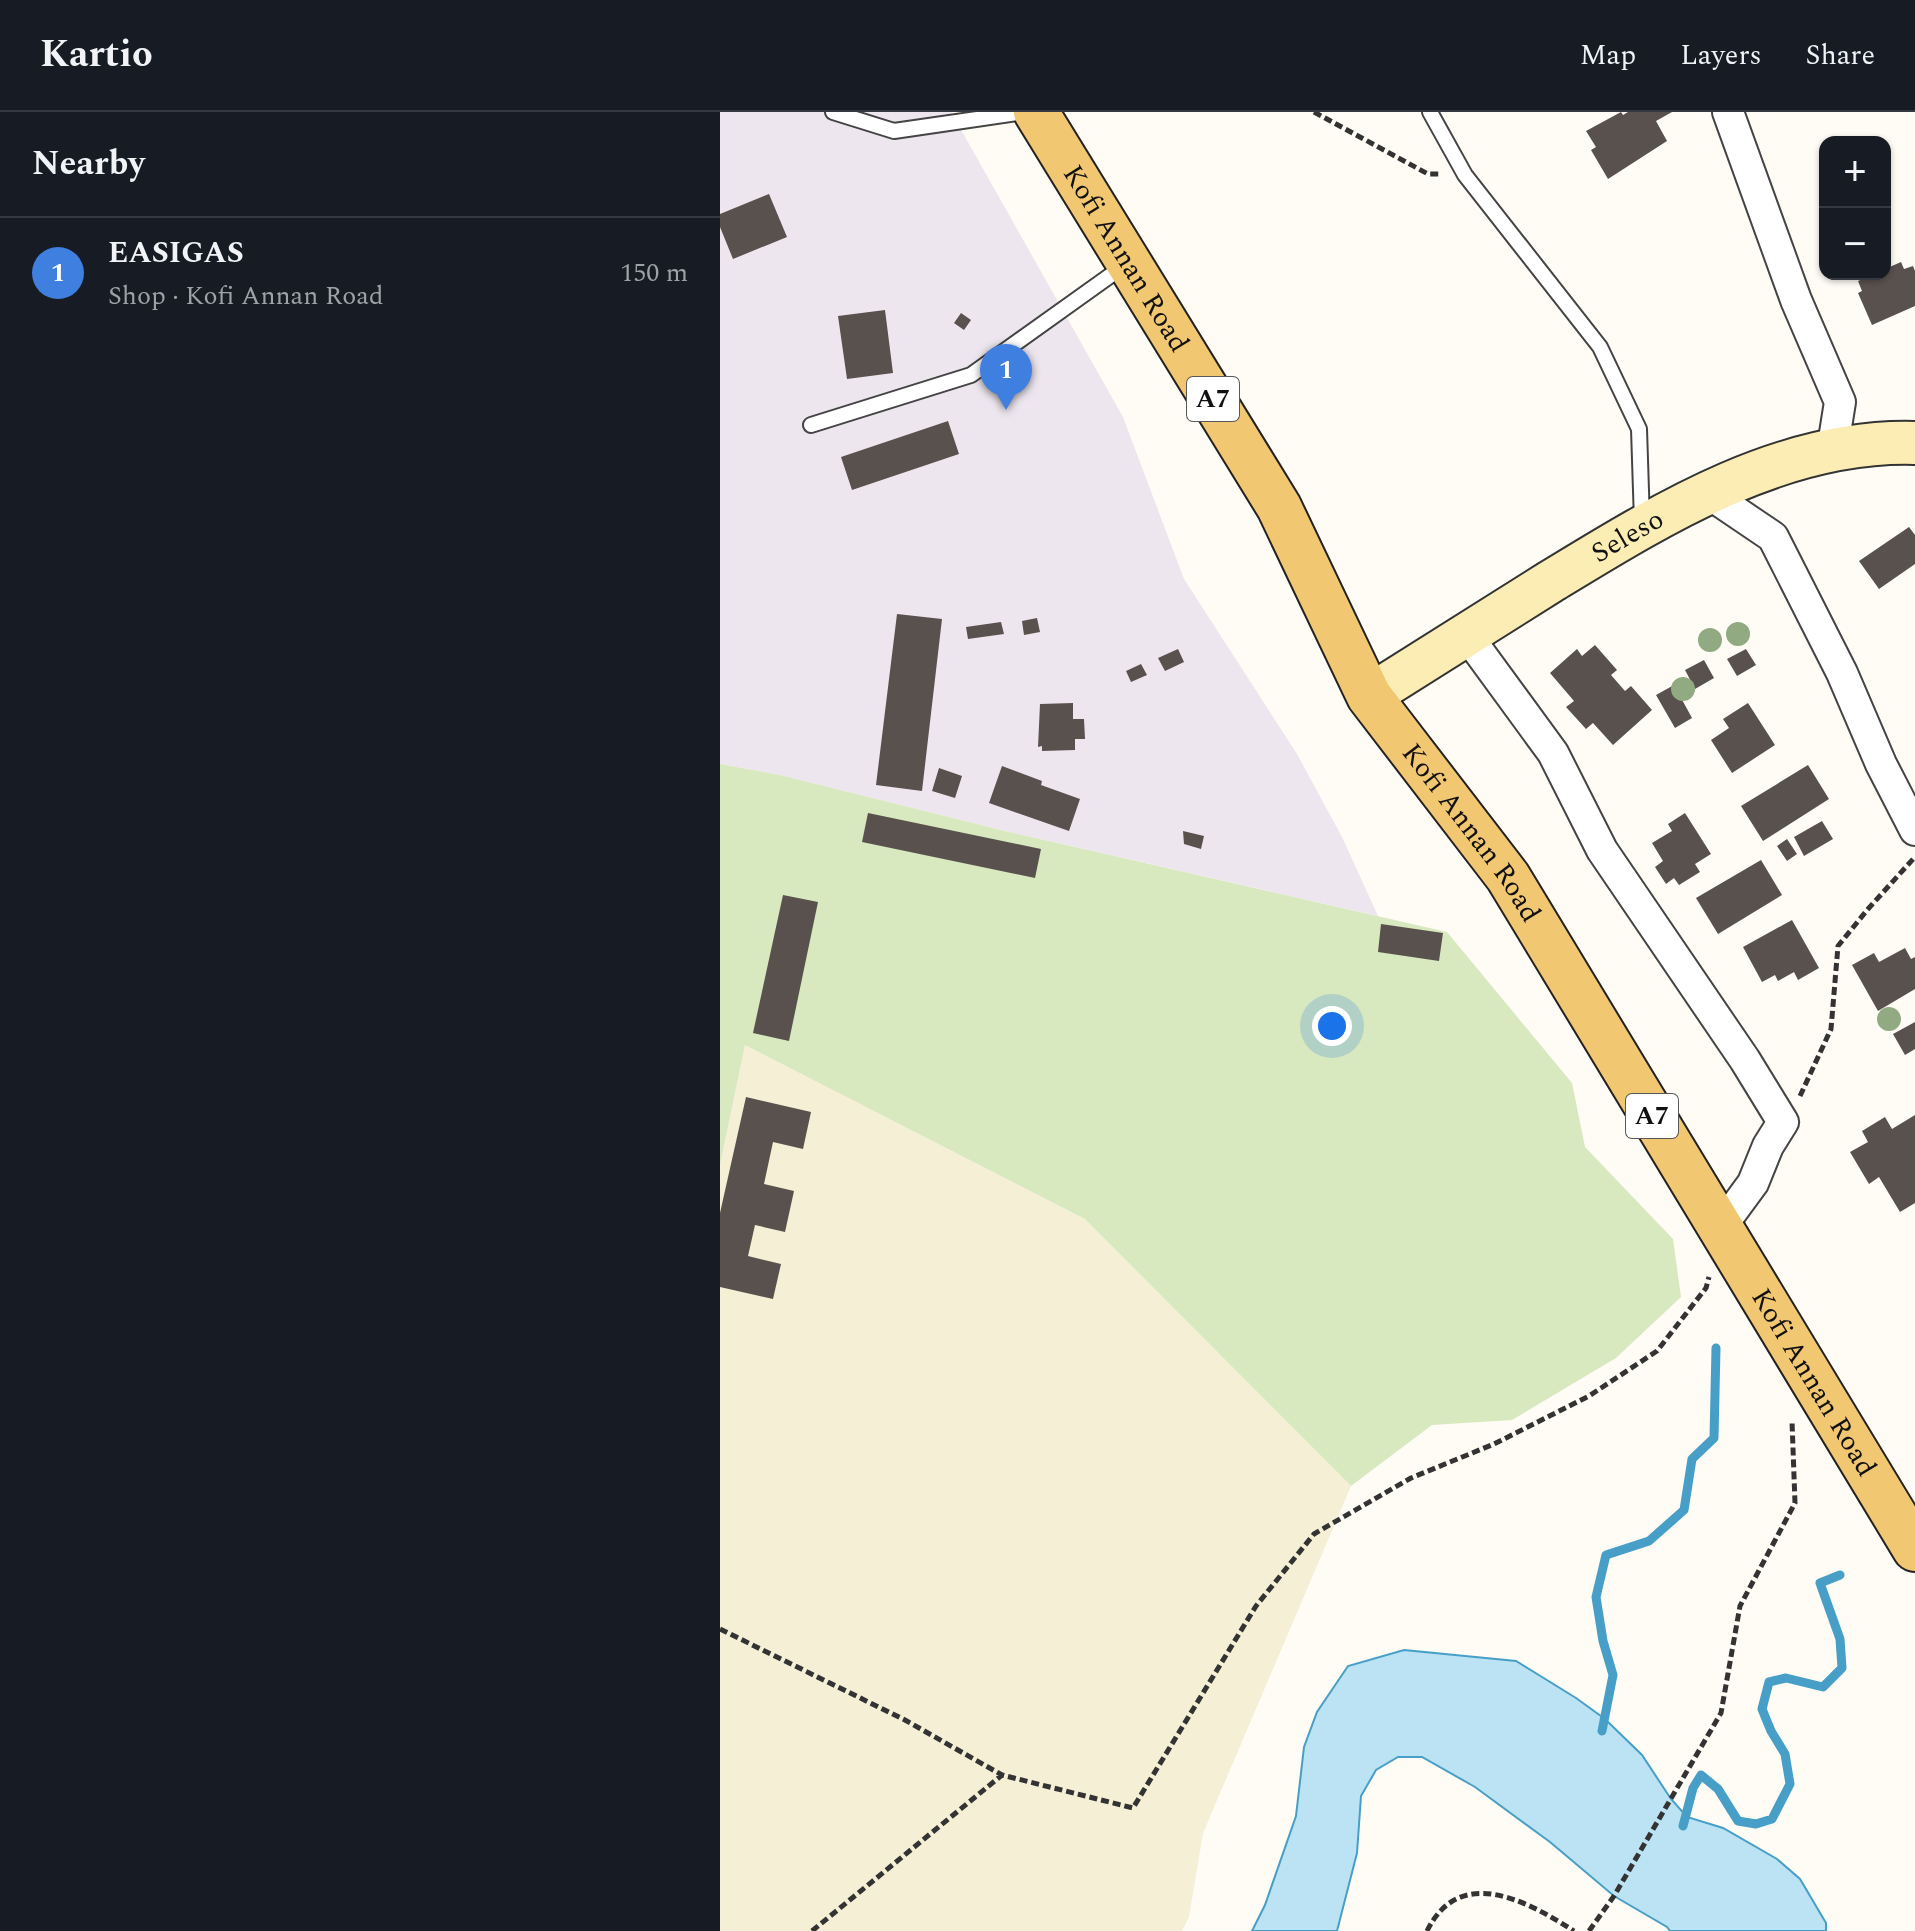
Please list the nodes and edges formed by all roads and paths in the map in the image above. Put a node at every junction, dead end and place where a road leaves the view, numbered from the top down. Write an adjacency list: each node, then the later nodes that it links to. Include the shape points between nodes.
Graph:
1 (833, 112): 2 (lane, via 894,131)
2 (1025, 112)
3 (1036, 112): 8 (main road, Kofi Annan Road / A7)
4 (1314, 112): 7 (path, via 1428,174)
5 (1430, 112): 7 (lane)
6 (1728, 112): 11 (street, via 1796,300 1840,402)
7 (1465, 175): 13 (lane, via 1600,347 1639,429)
8 (1129, 262): 9 (lane, via 971,375); 15 (main road, Kofi Annan Road / A7, via 1279,507)
9 (811, 425)
10 (1915, 443): 11 (main road, Seleso)
11 (1832, 452): 12 (main road, Seleso, via 1758,472)
12 (1708, 493): 13 (main road, Seleso); 16 (street, via 1773,537)
13 (1642, 525): 14 (main road, Seleso)
14 (1466, 634): 15 (main road, Seleso); 18 (street, via 1553,753 1602,850)
15 (1369, 696): 19 (main road, Kofi Annan Road / A7, via 1508,877)
16 (1915, 830)
17 (1915, 857): 18 (path, via 1838,946 1831,1029)
18 (1783, 1122): 19 (street, via 1753,1183)
19 (1720, 1228): 21 (main road, Kofi Annan Road / A7); 23 (path, via 1706,1288 1657,1351 1589,1396 1411,1478 1314,1534 1256,1606 1133,1808)
20 (1792, 1415): 27 (path, via 1795,1503 1740,1606 1721,1713)
21 (1915, 1549)
22 (720, 1629): 23 (path, via 905,1720)
23 (1002, 1775): 24 (path)
24 (812, 1931)
25 (1427, 1931): 26 (path, via 1437,1911 1462,1896 1489,1891)
26 (1574, 1931)
27 (1589, 1931)

